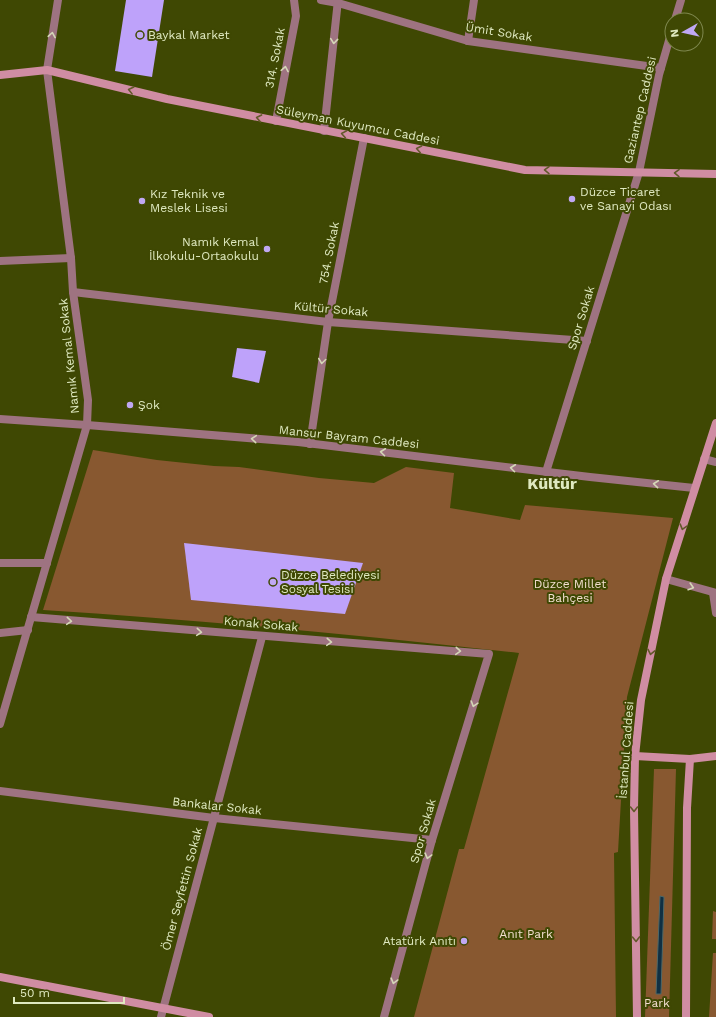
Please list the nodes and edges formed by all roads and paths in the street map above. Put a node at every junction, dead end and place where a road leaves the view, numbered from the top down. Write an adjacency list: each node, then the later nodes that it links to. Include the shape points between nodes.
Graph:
1 (58, 0): 11 (street, Namık Kemal Sokak, one-way to 1)
2 (294, 0): 13 (street, 314. Sokak, one-way to 2, via 296,16)
3 (321, 0): 6 (street, Ümit Sokak)
4 (474, 0): 8 (street)
5 (681, 0): 7 (street)
6 (338, 1): 8 (street, Ümit Sokak); 14 (street, one-way to 14)
7 (677, 12)
8 (468, 41): 10 (street, Ümit Sokak)
9 (666, 52): 10 (street, Gaziantep Caddesi)
10 (661, 68): 16 (street, Gaziantep Caddesi)
11 (47, 70): 12 (main road, Süleyman Kuyumcu Caddesi); 13 (main road, Süleyman Kuyumcu Caddesi, one-way to 11, via 167,99); 18 (street, Namık Kemal Sokak)
12 (0, 75)
13 (276, 121): 14 (main road, Süleyman Kuyumcu Caddesi)
14 (324, 131): 15 (main road, Süleyman Kuyumcu Caddesi, one-way to 14)
15 (364, 138): 16 (main road, Süleyman Kuyumcu Caddesi, one-way to 15, via 524,170); 21 (street, 754. Sokak)
16 (639, 172): 17 (main road, Süleyman Kuyumcu Caddesi, one-way to 16); 22 (street, Spor Sokak)
17 (716, 174)
18 (71, 258): 19 (street); 20 (street, Namık Kemal Sokak)
19 (0, 261)
20 (74, 292): 21 (street, Kültür Sokak); 25 (street, Namık Kemal Sokak, via 88,400)
21 (328, 322): 22 (street, Kültür Sokak); 26 (street, 754. Sokak, one-way to 26)
22 (587, 341): 29 (street, Spor Sokak)
23 (0, 420): 25 (street, Mansur Bayram Caddesi)
24 (716, 423): 27 (main road, İstanbul Caddesi)
25 (88, 425): 26 (street, Mansur Bayram Caddesi, one-way to 25); 32 (street, Namık Kemal Sokak)
26 (310, 444): 29 (street, Mansur Bayram Caddesi, one-way to 26)
27 (704, 459): 28 (street); 30 (main road, İstanbul Caddesi)
28 (716, 462)
29 (546, 472): 30 (street, Mansur Bayram Caddesi, one-way to 29)
30 (694, 488): 33 (main road, İstanbul Caddesi, one-way to 33)
31 (0, 563): 32 (street)
32 (47, 563): 36 (street, Namık Kemal Sokak)
33 (666, 579): 34 (street, one-way to 34); 42 (main road, İstanbul Caddesi, one-way to 42, via 641,700)
34 (714, 593): 35 (street)
35 (716, 613)
36 (31, 618): 37 (street, Namık Kemal Sokak); 39 (street, Konak Sokak, one-way to 39)
37 (28, 630): 38 (street); 41 (street, Namık Kemal Sokak)
38 (0, 633)
39 (262, 637): 40 (street, Konak Sokak, one-way to 40); 46 (street, Ömer Seyfettin Sokak)
40 (489, 654): 47 (street, Spor Sokak, one-way to 47)
41 (0, 724)
42 (635, 756): 44 (main road); 53 (main road, İstanbul Caddesi, one-way to 53)
43 (716, 756): 44 (main road)
44 (690, 759): 54 (main road, via 687,808)
45 (0, 791): 46 (street, Bankalar Sokak)
46 (214, 818): 47 (street, Bankalar Sokak); 49 (street, Ömer Seyfettin Sokak)
47 (432, 840): 52 (street, Spor Sokak, one-way to 52)
48 (0, 977): 49 (main road)
49 (162, 1008): 50 (street, Ömer Seyfettin Sokak); 51 (main road)
50 (161, 1017)
51 (209, 1017)
52 (384, 1017)
53 (637, 1017)
54 (686, 1017)

